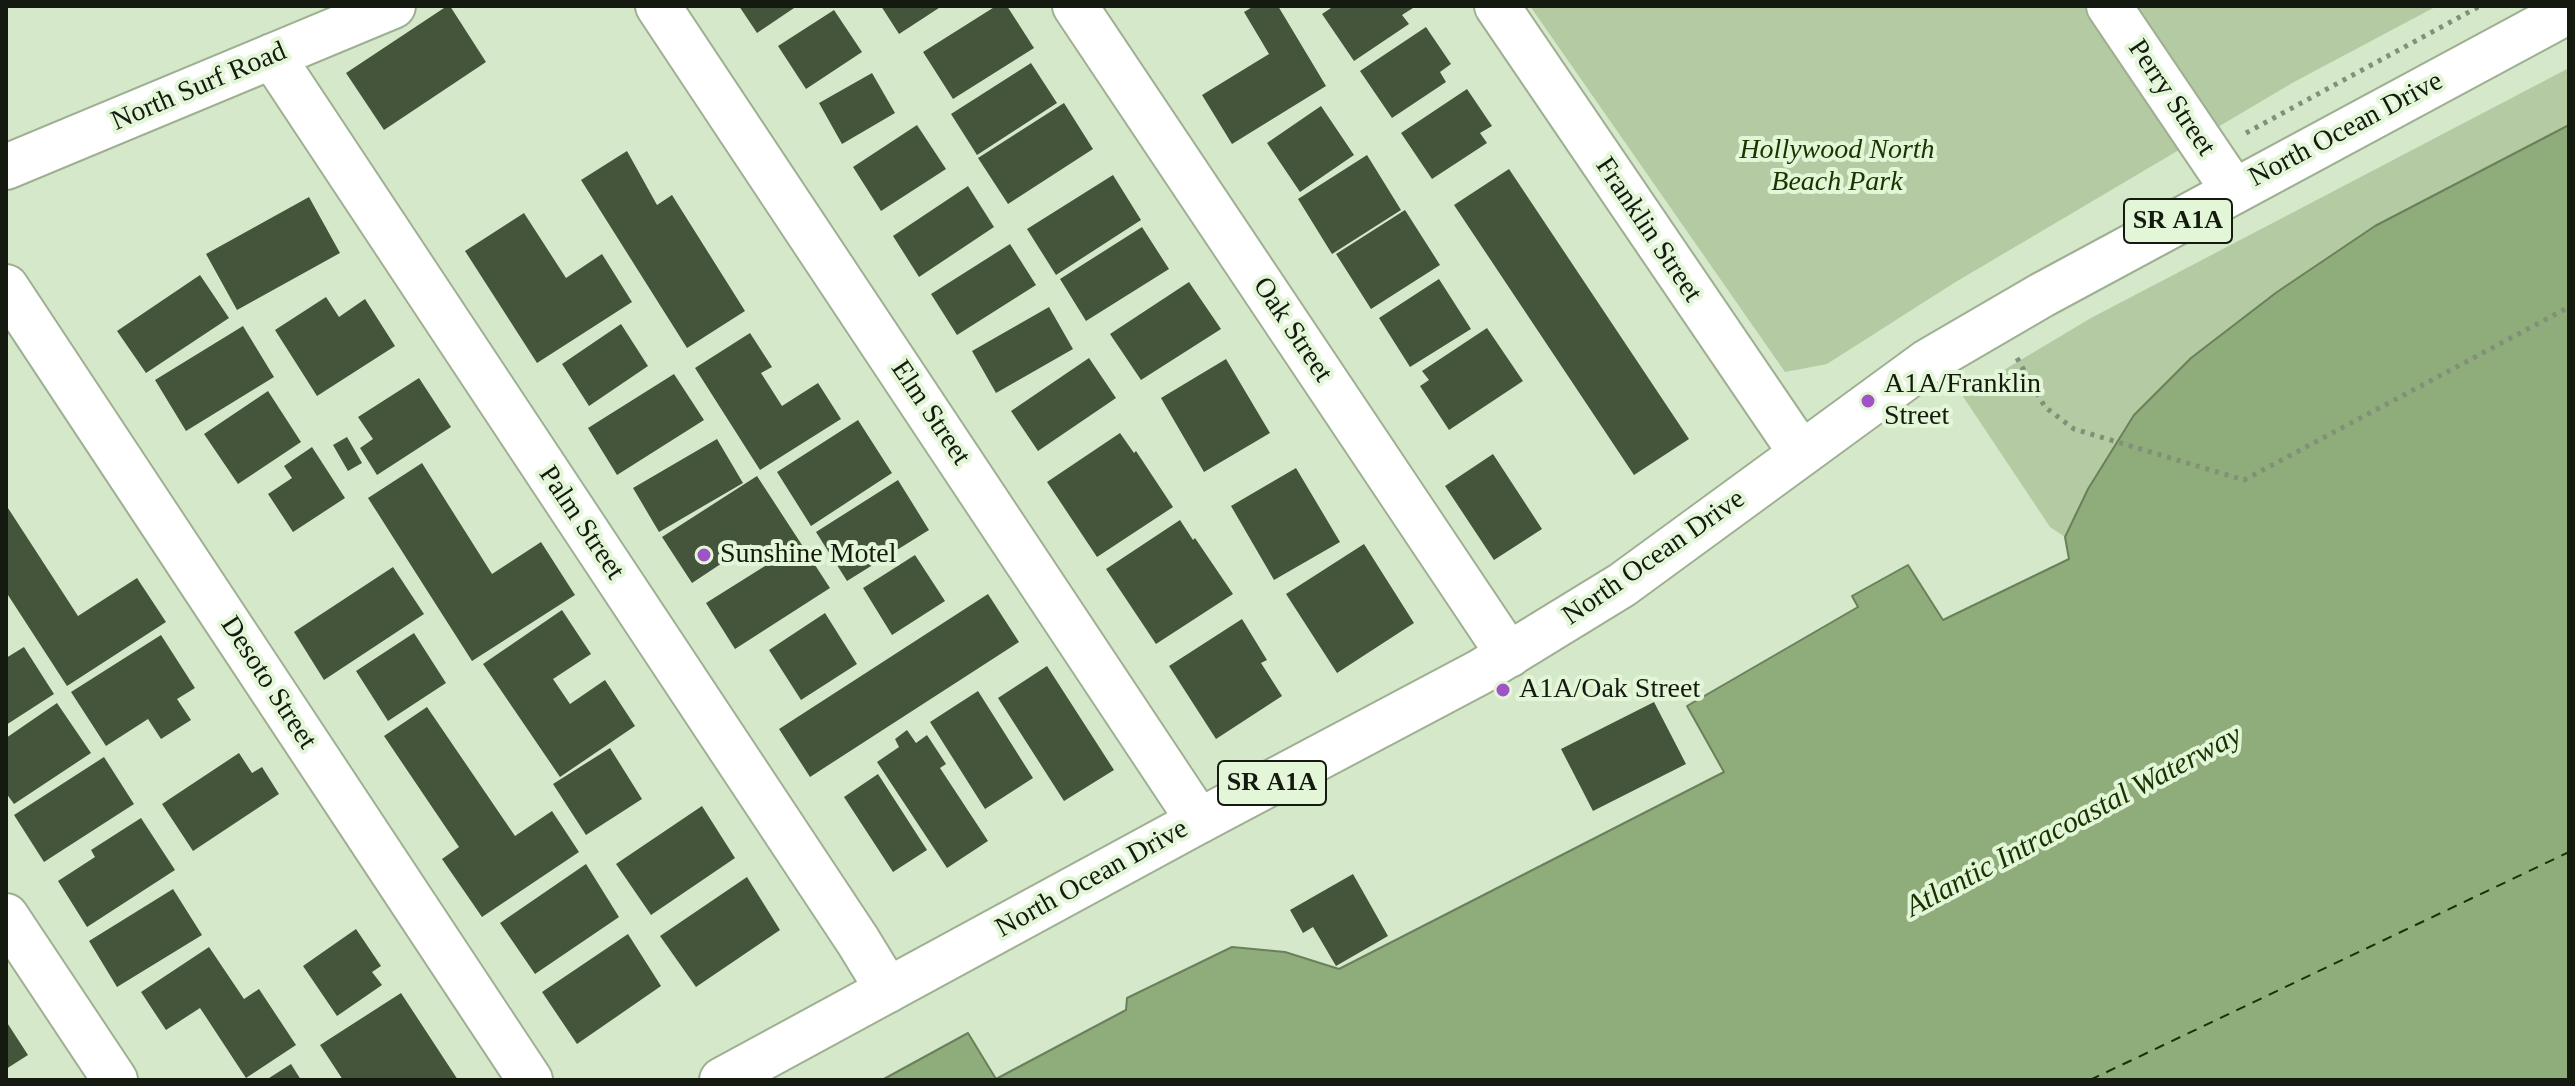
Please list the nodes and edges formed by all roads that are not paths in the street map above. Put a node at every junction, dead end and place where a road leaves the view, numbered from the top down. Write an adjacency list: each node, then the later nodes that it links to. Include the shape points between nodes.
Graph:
1 (393, 6): 7 (street, North Surf Road)
2 (658, 6): 13 (street, Elm Street)
3 (1075, 6): 12 (street, Oak Street)
4 (1497, 6): 11 (street, Franklin Street)
5 (2109, 6): 9 (street, Perry Street)
6 (2569, 11): 9 (street, North Ocean Drive / SR A1A)
7 (272, 56): 8 (street, North Surf Road); 15 (street, Palm Street)
8 (6, 167)
9 (2234, 191): 11 (street, North Ocean Drive / SR A1A, via 1927,362)
10 (6, 287): 17 (street, Desoto Street)
11 (1801, 453): 12 (street, North Ocean Drive / SR A1A, via 1622,585)
12 (1509, 655): 13 (street, North Ocean Drive / SR A1A)
13 (1199, 821): 15 (street, North Ocean Drive / SR A1A)
14 (6, 916): 16 (street)
15 (888, 990): 18 (street, North Ocean Drive / SR A1A)
16 (115, 1080)
17 (530, 1080)
18 (722, 1080)

